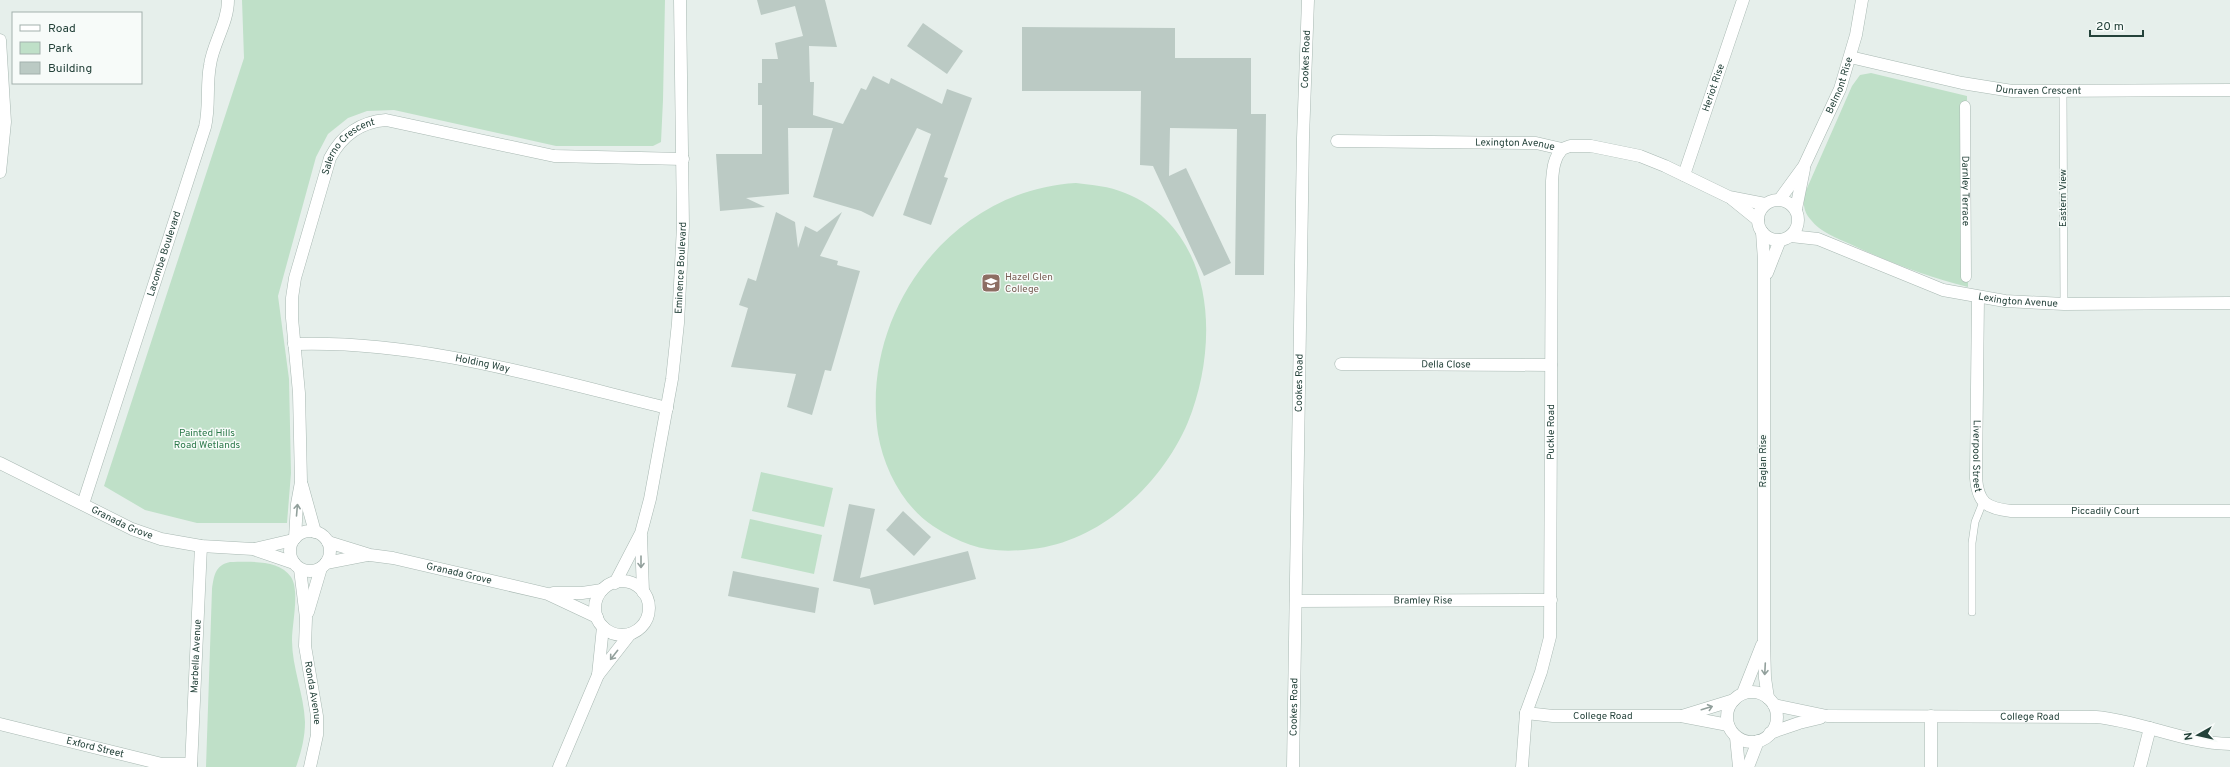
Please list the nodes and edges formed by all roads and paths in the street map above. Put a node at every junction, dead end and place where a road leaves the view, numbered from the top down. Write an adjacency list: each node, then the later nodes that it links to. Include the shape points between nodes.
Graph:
1 (228, 0): 38 (street, Lacombe Boulevard, via 224,21 212,53 208,113 204,127)
2 (680, 0): 13 (street, Eminence Boulevard)
3 (1308, 0): 54 (street, Cookes Road, via 1302,138)
4 (1743, 0): 16 (street, Heriot Rise)
5 (1862, 0): 7 (street, Belmont Rise)
6 (0, 40): 15 (street, via 5,122)
7 (1850, 57): 9 (street, Dunraven Crescent, via 1962,83 2012,91); 14 (street, Belmont Rise, via 1826,123)
8 (2230, 90): 9 (street, Dunraven Crescent)
9 (2063, 91): 30 (lane, Eastern View)
10 (1965, 106): 26 (street, Darnley Terrace)
11 (1337, 141): 12 (street, Lexington Avenue, via 1536,143)
12 (1562, 149): 16 (street, Lexington Avenue, via 1579,145 1611,149 1640,156); 33 (street, Puckle Road, via 1553,166 1552,181)
13 (683, 159): 31 (street, Salerno Crescent, via 554,156 386,120 359,127 337,145 330,158 295,278 292,298); 34 (street, Eminence Boulevard, via 678,323)
14 (1804, 166): 18 (street, Belmont Rise); 20 (street, Belmont Rise)
15 (0, 172)
16 (1684, 175): 17 (street, Lexington Avenue)
17 (1729, 197): 19 (street, Lexington Avenue); 21 (street, Lexington Avenue)
18 (1780, 199): 19 (street); 20 (street, via 1786,200)
19 (1765, 204): 21 (street)
20 (1796, 208): 22 (street)
21 (1758, 220): 23 (street)
22 (1799, 221): 24 (street, via 1798,227); 25 (street, Lexington Avenue)
23 (1762, 232): 24 (street, via 1774,240); 27 (street, Raglan Rise)
24 (1785, 238): 25 (street, Lexington Avenue); 27 (street, Raglan Rise)
25 (1818, 239): 28 (street, Lexington Avenue, via 1942,290)
26 (1966, 277)
27 (1764, 282): 59 (street, Raglan Rise)
28 (1978, 297): 30 (street, Lexington Avenue); 37 (street, Liverpool Street, via 1976,478)
29 (2230, 303): 30 (street, Lexington Avenue)
30 (2064, 304)
31 (294, 344): 34 (street, Holding Way, via 336,343 409,349 485,364); 36 (street, Salerno Crescent, via 299,392)
32 (1341, 364): 33 (street, Della Close)
33 (1551, 365): 53 (street, Puckle Road)
34 (667, 408): 41 (street, Eminence Boulevard)
35 (0, 463): 38 (street, Granada Grove)
36 (301, 482): 40 (street, Salerno Crescent); 42 (street, Salerno Crescent, one-way to 36)
37 (1983, 502): 39 (street, Piccadily Court, via 1991,508 2011,511); 55 (lane, Liverpool Street, via 1975,522 1972,543)
38 (83, 504): 44 (street, Granada Grove, via 104,517 132,529)
39 (2230, 511)
40 (315, 532): 42 (street, via 303,533); 43 (street)
41 (641, 533): 49 (street, Eminence Boulevard); 51 (street, Eminence Boulevard, one-way to 51)
42 (294, 539): 45 (street, Granada Grove); 48 (street, via 290,551)
43 (328, 542): 46 (street, Granada Grove); 47 (street, via 330,553)
44 (201, 546): 45 (street, Granada Grove); 74 (street, Marbella Avenue)
45 (254, 549): 48 (street, Granada Grove)
46 (370, 555): 47 (street, Granada Grove); 52 (street, Granada Grove)
47 (324, 565): 48 (street, via 311,571); 56 (street, Ronda Avenue)
48 (297, 566): 56 (street, Ronda Avenue)
49 (614, 583): 50 (street); 51 (street, via 630,583)
50 (602, 590): 52 (street, Granada Grove); 57 (street, via 596,603)
51 (643, 592): 58 (street, via 648,606 646,620)
52 (548, 594): 57 (street, Granada Grove)
53 (1551, 600): 54 (street, Bramley Rise); 63 (street, Puckle Road, via 1550,637)
54 (1296, 601): 77 (street, Cookes Road)
55 (1972, 612)
56 (306, 618): 75 (street, Ronda Avenue, via 305,646 317,716 317,735)
57 (600, 622): 58 (street, via 615,634); 60 (street)
58 (630, 634): 60 (street, one-way to 60)
59 (1764, 640): 61 (street, Raglan Rise); 62 (street, Raglan Rise, one-way to 62, via 1765,678)
60 (598, 675): 76 (street)
61 (1738, 696): 62 (street, via 1752,692); 64 (street, College Road, one-way to 61); 68 (street, via 1727,712)
62 (1771, 702): 65 (street, College Road); 70 (street, via 1776,720)
63 (1526, 713): 64 (street, College Road, via 1554,716); 78 (street, Puckle Road)
64 (1681, 716): 68 (street, College Road)
65 (1827, 716): 66 (street, College Road); 70 (street, College Road)
66 (1931, 716): 69 (street, College Road, via 2096,717 2128,721); 81 (street)
67 (0, 724): 74 (street, Exford Street, via 162,764)
68 (1728, 725): 71 (street)
69 (2150, 728): 73 (street, College Road, via 2188,738); 82 (street)
70 (1770, 734): 72 (street)
71 (1736, 736): 72 (street, via 1743,740); 79 (street)
72 (1758, 741): 80 (street)
73 (2230, 744)
74 (191, 766)
75 (310, 767)
76 (559, 767)
77 (1294, 767)
78 (1522, 767)
79 (1739, 767)
80 (1748, 767)
81 (1930, 767)
82 (2140, 767)

